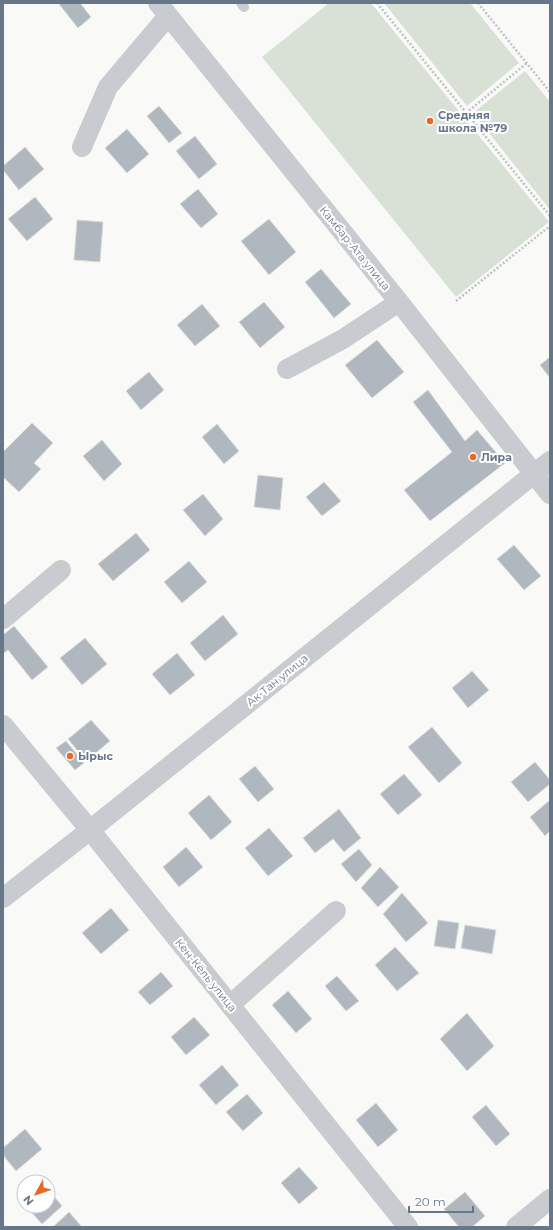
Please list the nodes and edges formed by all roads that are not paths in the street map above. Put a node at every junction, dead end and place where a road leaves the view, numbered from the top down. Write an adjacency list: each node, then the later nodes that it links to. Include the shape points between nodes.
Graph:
1 (163, 10): 2 (street, via 108,87); 3 (street, Камбар-Ата улица)
2 (82, 147)
3 (399, 302): 4 (street, via 343,339); 6 (street, Камбар-Ата улица)
4 (287, 369)
5 (550, 461): 6 (street, Ак-Тан улица)
6 (534, 474): 7 (street, Камбар-Ата улица); 11 (street, Ак-Тан улица)
7 (550, 494)
8 (61, 570): 9 (street)
9 (3, 619)
10 (3, 724): 11 (street, Кен-Кёль улица)
11 (90, 830): 12 (street, Ак-Тан улица); 14 (street, Кен-Кёль улица)
12 (3, 898)
13 (336, 911): 14 (street)
14 (230, 1005): 16 (street, Кен-Кёль улица)
15 (550, 1199): 17 (street)
16 (408, 1227)
17 (516, 1227)

